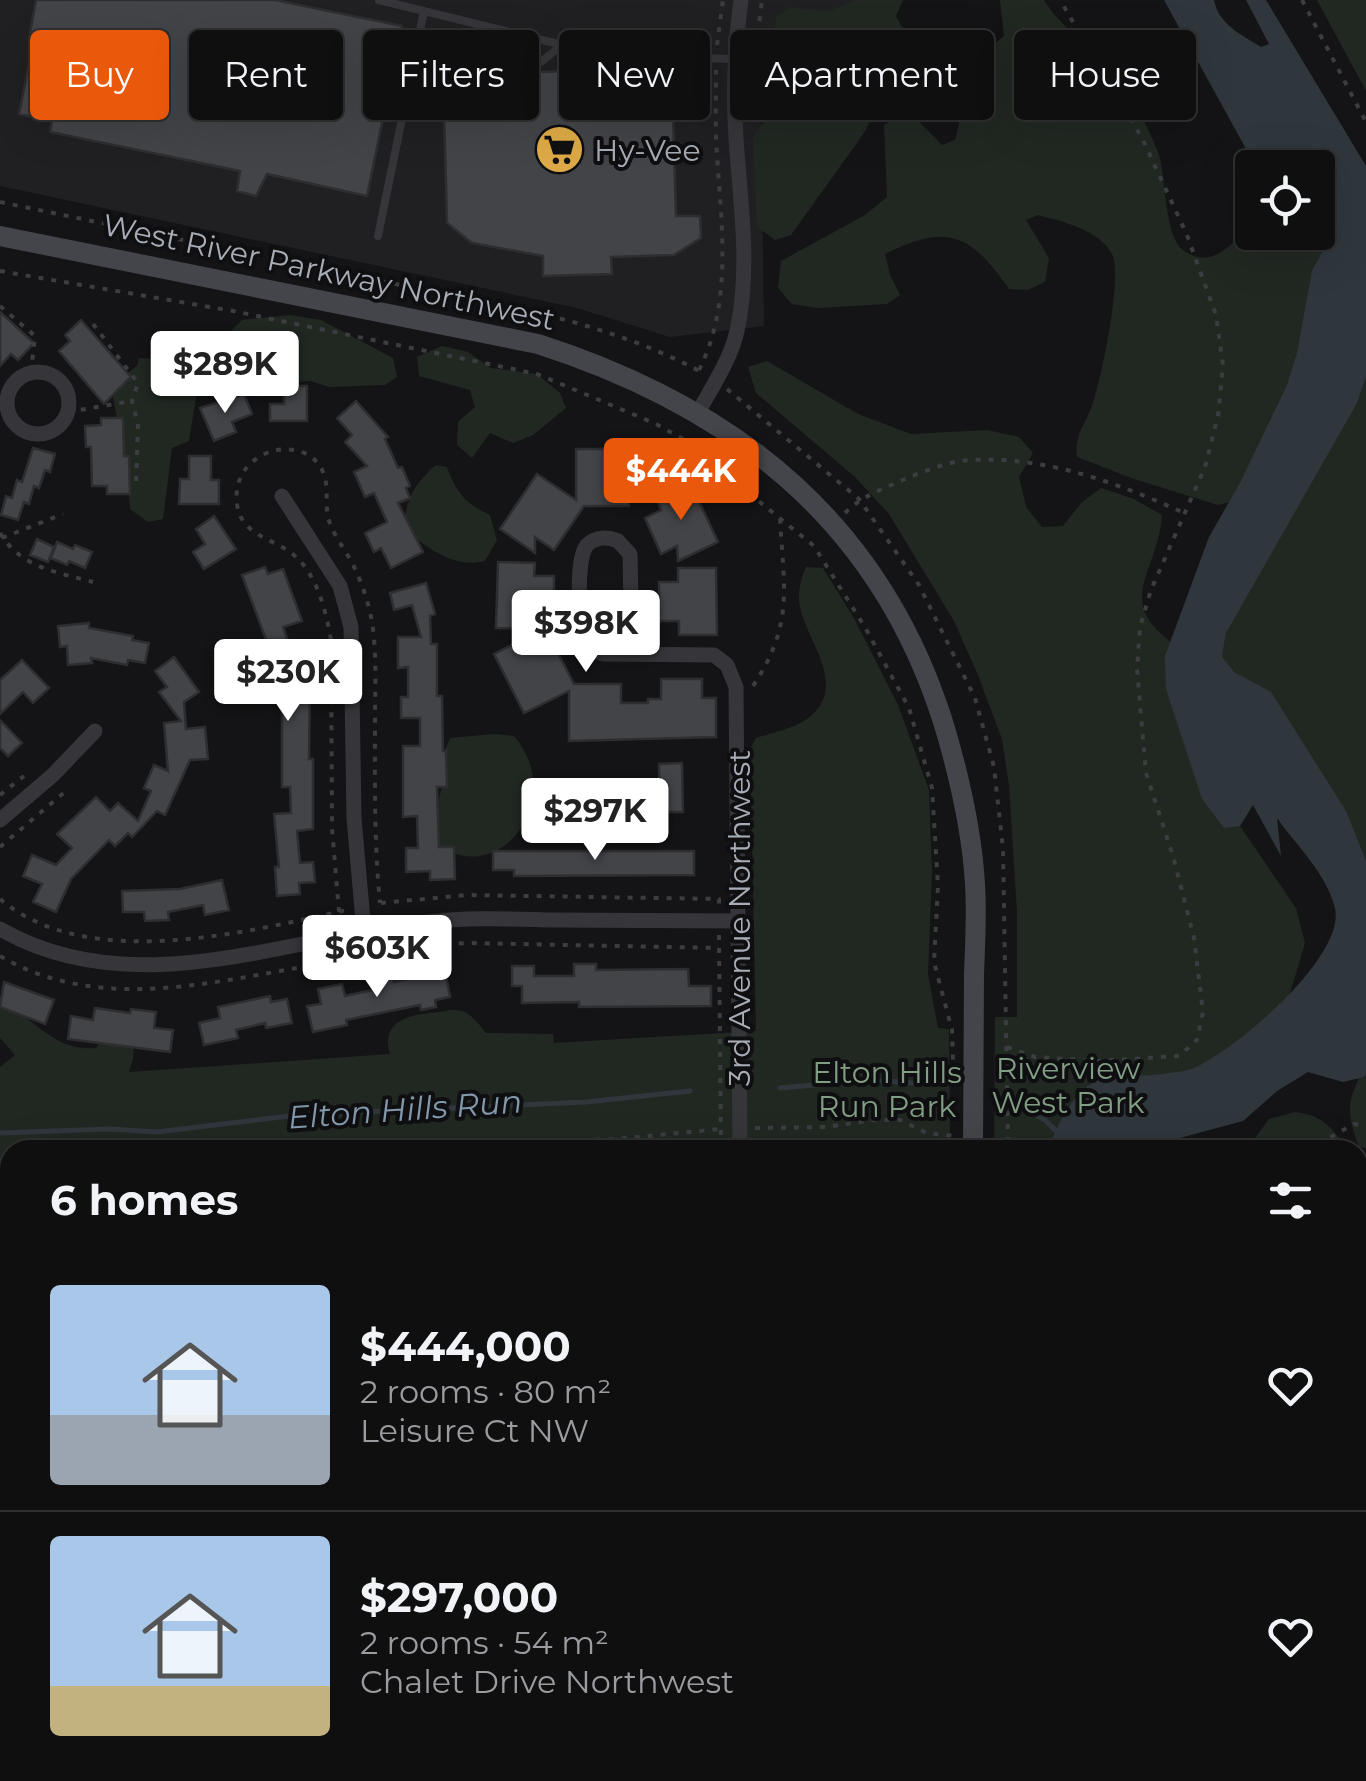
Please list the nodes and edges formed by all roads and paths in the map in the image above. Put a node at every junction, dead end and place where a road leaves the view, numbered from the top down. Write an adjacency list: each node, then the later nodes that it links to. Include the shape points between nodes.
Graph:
1 (379, 0): 8 (lane)
2 (438, 0): 9 (lane)
3 (723, 0): 13 (path)
4 (741, 0): 11 (street)
5 (762, 0): 12 (path)
6 (1060, 0): 36 (path, via 1142,138 1216,315 1223,366 1218,416 1205,467)
7 (1302, 0): 20 (path)
8 (424, 11): 9 (lane); 10 (lane)
9 (438, 14): 14 (lane)
10 (420, 30)
11 (738, 30)
12 (758, 30)
13 (718, 40)
14 (559, 45)
15 (710, 58): 16 (lane)
16 (716, 58): 17 (lane); 27 (path, via 720,304)
17 (730, 59)
18 (402, 120): 23 (lane)
19 (738, 120): 29 (street, via 742,294 736,332)
20 (1366, 122)
21 (0, 202): 27 (path, via 579,324)
22 (0, 236): 32 (main road, West River Parkway Northwest, via 500,334 582,358)
23 (378, 236)
24 (0, 271): 38 (path, via 536,374 704,450)
25 (0, 306): 28 (path, via 35,336)
26 (94, 324): 30 (path, via 138,383)
27 (699, 370): 29 (path)
28 (31, 372): 31 (street, via 56,377 69,399); 33 (street, via 7,395)
29 (716, 380): 32 (street); 36 (path, via 859,499 931,468 972,460 1108,480)
30 (132, 401): 31 (path); 34 (path)
31 (68, 412): 33 (street, via 61,424 40,434)
32 (697, 414): 63 (main road, West River Parkway Northwest, via 780,472 848,538 892,605 932,690 966,808 975,885)
33 (7, 426)
34 (136, 486)
35 (282, 496): 53 (street, via 340,586 351,627 355,846)
36 (1182, 512): 64 (path, via 1140,627 1137,669 1146,773 1194,938 1203,1012 1197,1040 1179,1056 1097,1060 1035,1057 1008,1047)
37 (63, 514): 39 (path)
38 (780, 519): 42 (path, via 782,634); 55 (path, via 814,546 898,683 920,739 935,813 934,962)
39 (1, 536): 40 (path, via 38,567)
40 (93, 582)
41 (632, 654): 41 (street, via 594,652 582,639 580,563 597,540 618,540 630,554); 42 (street, 3rd Avenue Northwest, via 714,655 727,665)
42 (738, 709): 51 (street, 3rd Avenue Northwest)
43 (95, 731): 47 (street)
44 (36, 767): 46 (path)
45 (68, 790): 48 (path)
46 (0, 795)
47 (0, 820)
48 (0, 847)
49 (0, 899): 50 (path, via 66,932 138,942 339,912 326,610 299,559 245,524 237,505 238,485 256,456 288,450 316,461 323,472 328,519 356,569 372,621 380,903 467,895)
50 (720, 899)
51 (740, 921): 53 (street, via 468,919); 57 (street, 3rd Avenue Northwest)
52 (0, 929): 53 (street, via 59,956 138,966)
53 (364, 932)
54 (0, 956): 58 (path, via 52,978 138,990 468,942 720,948)
55 (952, 1030)
56 (1366, 1126): 65 (path, via 1354,1124)
57 (740, 1128): 59 (path, via 900,1120); 62 (street, 3rd Avenue Northwest)
58 (720, 1129): 60 (path); 61 (path)
59 (955, 1136)
60 (587, 1140)
61 (721, 1140)
62 (740, 1140)
63 (973, 1140)
64 (1008, 1140)
65 (1326, 1140)

